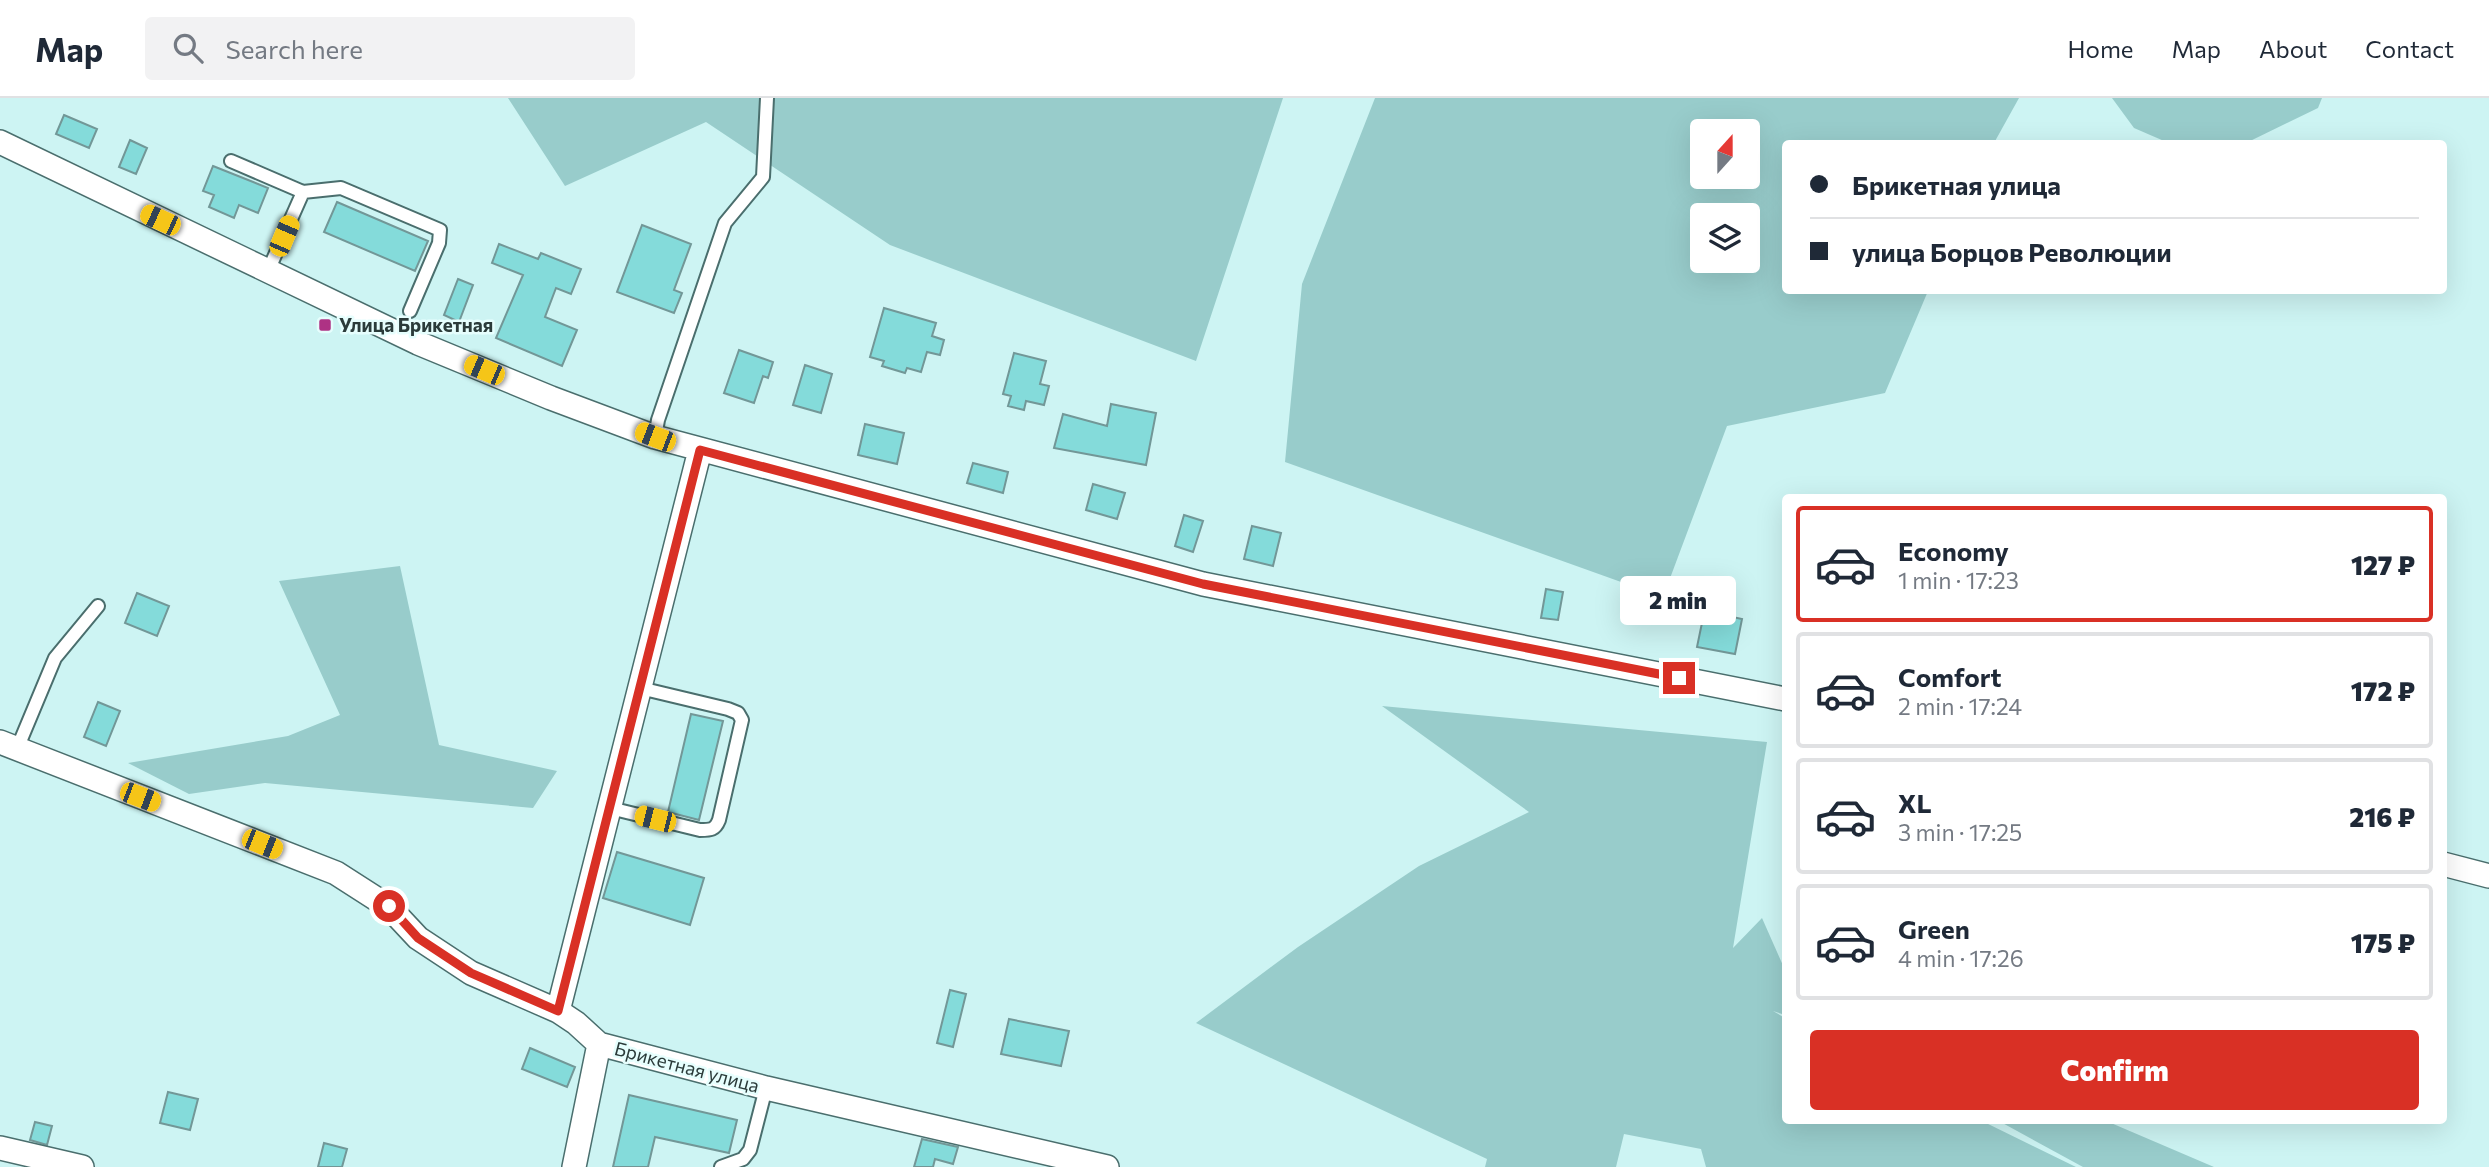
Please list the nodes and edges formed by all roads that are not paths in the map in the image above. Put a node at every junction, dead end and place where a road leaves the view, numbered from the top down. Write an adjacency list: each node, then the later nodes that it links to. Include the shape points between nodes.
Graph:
1 (767, 98): 7 (lane, via 763,177 725,223)
2 (0, 142): 5 (street)
3 (231, 161): 4 (lane)
4 (303, 192): 5 (lane); 6 (lane, via 341,188 440,230 439,243)
5 (268, 271): 7 (street, via 418,343)
6 (410, 311)
7 (655, 437): 8 (street)
8 (700, 450): 10 (street); 11 (street, via 1203,584)
9 (98, 606): 12 (lane, via 55,658)
10 (640, 688): 13 (street); 13 (lane, via 738,713 742,720 719,820 711,830 700,830)
11 (1782, 698)
12 (9, 746): 16 (street, Брикетная улица, via 336,873 389,906 418,938 471,973)
13 (610, 808): 16 (street)
14 (2447, 865): 15 (street)
15 (2489, 876)
16 (558, 1011): 17 (street, Брикетная улица)
17 (599, 1044): 18 (street, Брикетная улица); 22 (street)
18 (766, 1088): 20 (street, Брикетная улица); 23 (lane, via 750,1150)
19 (0, 1148): 21 (street)
20 (1080, 1164): 24 (street, Брикетная улица)
21 (82, 1167)
22 (574, 1167)
23 (721, 1167)
24 (1107, 1167)

